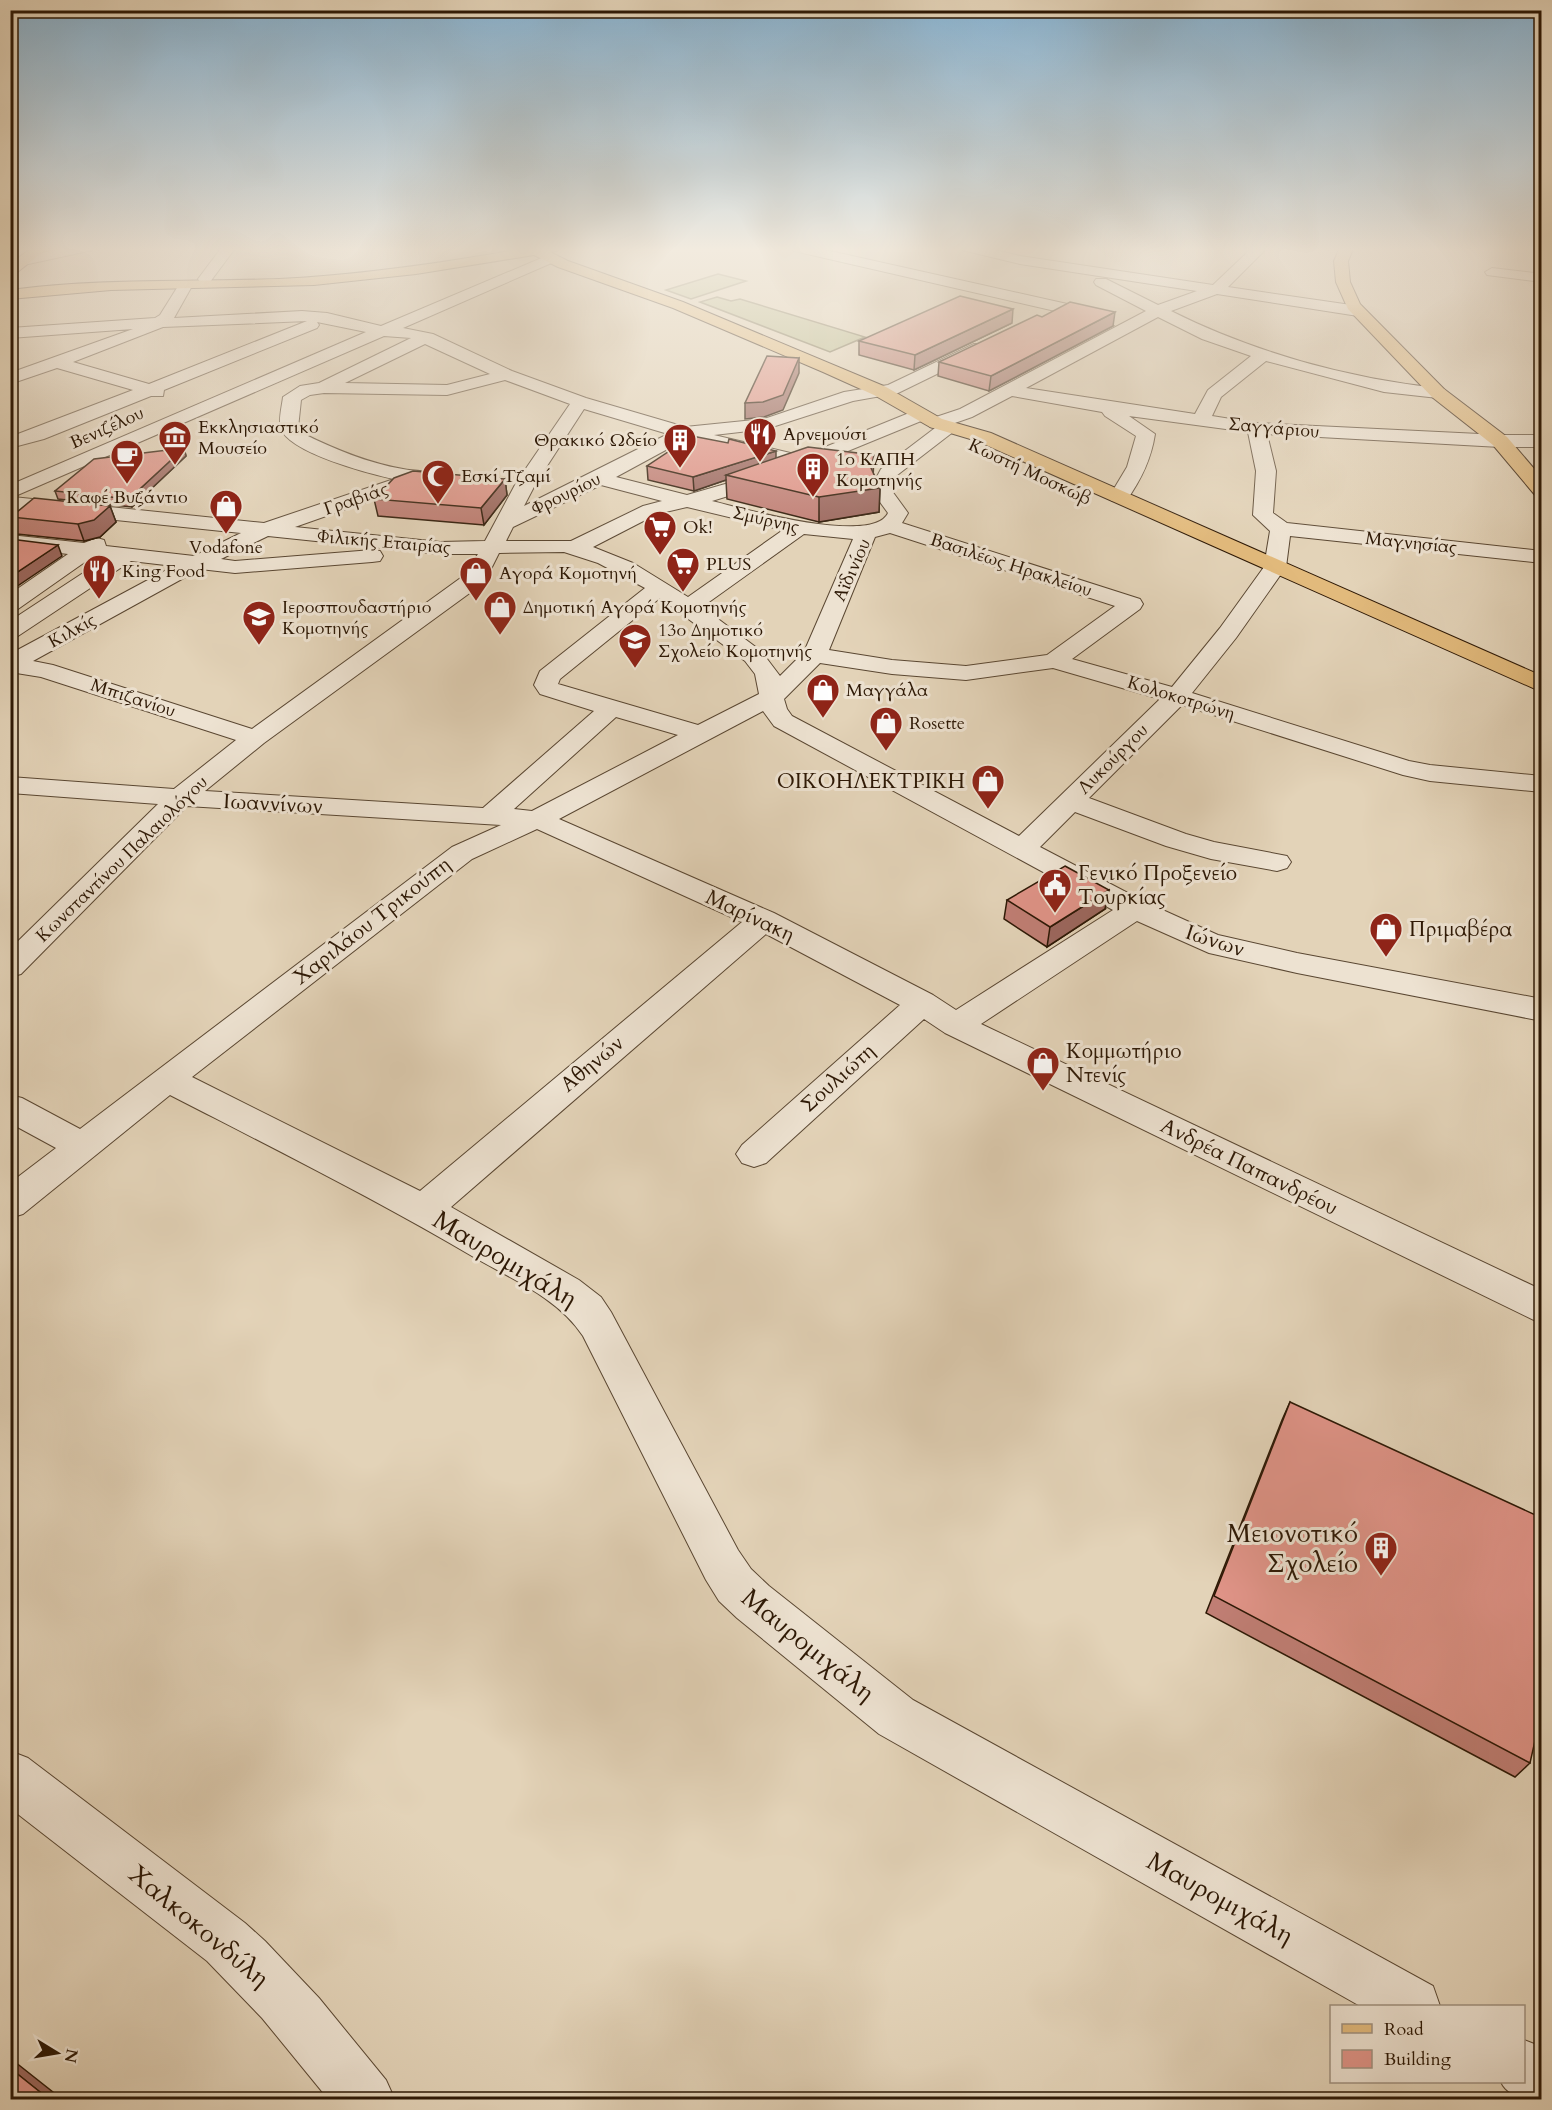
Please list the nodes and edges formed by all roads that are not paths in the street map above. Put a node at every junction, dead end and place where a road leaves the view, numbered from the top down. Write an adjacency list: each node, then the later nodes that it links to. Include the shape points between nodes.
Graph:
1 (108, 345): 12 (street)
2 (258, 345): 16 (street)
3 (348, 345): 21 (street, Βενιζέλου)
4 (411, 345): 15 (street)
5 (443, 345): 13 (street)
6 (774, 345): 18 (main road)
7 (983, 345): 18 (street, Φρουρίου, via 910,382)
8 (1094, 345): 17 (street)
9 (1234, 345): 11 (street)
10 (1391, 345): 19 (main road)
11 (1263, 355): 19 (street, via 1388,388); 23 (street, via 1214,394)
12 (59, 363): 14 (street); 16 (street)
13 (506, 375): 15 (street, via 447,390); 20 (street)
14 (10, 379)
15 (324, 388): 34 (street, Γραβιάς, via 295,394 291,400 289,429 295,437 376,471)
16 (149, 389): 21 (street); 29 (street, via 37,435)
17 (1010, 390): 22 (street, Σαγγάριου); 24 (street, via 960,415)
18 (880, 391): 24 (main road); 26 (street, Φρουρίου, via 850,396 766,424)
19 (1437, 393): 27 (main road)
20 (580, 402): 26 (street); 38 (street, Κωνσταντίνου Παλαιολόγου)
21 (204, 407): 41 (street, Βενιζέλου)
22 (1105, 407): 23 (street, Σαγγάριου); 42 (street, via 1146,434 1133,477)
23 (1201, 421): 25 (street, Σαγγάριου)
24 (934, 422): 30 (street); 33 (street); 42 (main road, Κωστή Μοσκώβ, via 984,437); 63 (main road, Κωστή Μοσκώβ, via 968,445)
25 (1256, 428): 27 (street, Σαγγάριου); 50 (street, via 1266,471 1263,515)
26 (684, 433): 30 (street); 35 (street, Φρουρίου)
27 (1500, 441): 28 (street, Σαγγάριου); 40 (main road)
28 (1542, 441)
29 (10, 442)
30 (805, 462): 31 (street); 43 (street, via 750,484)
31 (841, 467)
32 (865, 470): 33 (street)
33 (888, 473): 48 (street, Αϊδινίου, via 882,491 898,513)
34 (415, 478): 36 (street, Γραβιάς); 51 (street, Γραβιάς)
35 (599, 478): 39 (street, Φρουρίου); 43 (street, Σμύρνης)
36 (459, 480)
37 (504, 482): 38 (street)
38 (526, 483): 39 (street); 47 (street, Κωνσταντίνου Παλαιολόγου)
39 (579, 487): 47 (street, Φρουρίου)
40 (1542, 491)
41 (10, 492)
42 (1119, 497): 63 (main road, Κωστή Μοσκώβ)
43 (685, 502): 49 (street, Σμύρνης); 57 (street, via 650,510)
44 (10, 503): 45 (street, Φιλικής Εταιρίας)
45 (136, 517): 46 (street, Φιλικής Εταιρίας); 58 (street)
46 (192, 523): 51 (street, Φιλικής Εταιρίας); 59 (street, Κιλκίς)
47 (505, 524): 56 (street, Κωνσταντίνου Παλαιολόγου)
48 (890, 526): 52 (street, Αϊδινίου); 69 (street, Βασιλέως Ηρακλείου, via 1132,604)
49 (800, 528): 52 (street, Σμύρνης); 66 (street)
50 (1281, 529): 60 (street, Μαγνησίας); 63 (street)
51 (262, 531): 55 (street, Φιλικής Εταιρίας); 61 (street, Κιλκίς)
52 (866, 533): 68 (street, Αϊδινίου)
53 (10, 541): 54 (street)
54 (39, 544): 58 (street); 62 (street)
55 (440, 548): 56 (street, Φιλικής Εταιρίας); 61 (street, via 268,566)
56 (491, 548): 57 (street, Φιλικής Εταιρίας); 77 (street, Κωνσταντίνου Παλαιολόγου, via 470,582)
57 (574, 548): 64 (street, Φιλικής Εταιρίας, via 636,572)
58 (89, 550): 59 (street); 65 (street)
59 (135, 556): 61 (street); 67 (street, Κιλκίς)
60 (1542, 557)
61 (196, 563): 70 (street, Κιλκίς)
62 (10, 564)
63 (1269, 573): 71 (main road, Κωστή Μοσκώβ); 72 (street, Λυκούργου, via 1228,633); 74 (main road, Κωστή Μοσκώβ)
64 (658, 588): 66 (street, Φιλικής Εταιρίας); 75 (street, via 546,680 555,692)
65 (10, 604)
66 (688, 607): 73 (street, Φιλικής Εταιρίας, via 761,665 770,681)
67 (10, 631)
68 (815, 655): 69 (street, Κολοκοτρώνη, via 966,673); 73 (street, Χαριλάου Τρικούπη)
69 (1054, 661): 72 (street, Κολοκοτρώνη)
70 (10, 665): 77 (street, Μπιζανίου, via 45,670)
71 (1542, 685)
72 (1177, 696): 78 (street, Κολοκοτρώνη, via 1402,768); 81 (street, Λυκούργου)
73 (772, 697): 76 (street, Χαριλάου Τρικούπη); 84 (street, Ιώνων, via 772,708 783,721)
74 (1542, 705)
75 (612, 708): 76 (street); 82 (street)
76 (701, 734): 83 (street, Χαριλάου Τρικούπη)
77 (255, 738): 80 (street, Κωνσταντίνου Παλαιολόγου)
78 (1542, 784)
79 (10, 785): 80 (street, Ιωαννίνων)
80 (180, 798): 82 (street, Ιωαννίνων); 88 (street, Κωνσταντίνου Παλαιολόγου)
81 (1071, 801): 84 (street, Λυκούργου); 85 (street, via 1176,840)
82 (490, 816): 83 (street, Ιωαννίνων)
83 (537, 819): 87 (street, Μαρίνακη); 92 (street, Χαριλάου Τρικούπη, via 462,852)
84 (1022, 849): 86 (street, Ιώνων)
85 (1277, 862)
86 (1135, 909): 90 (street, Ιώνων, via 1222,947); 91 (street)
87 (762, 920): 89 (street, Μαρίνακη); 97 (street, Αθηνών)
88 (10, 967)
89 (922, 1003): 91 (street, Μαρίνακη); 95 (street, Σουλιώτη)
90 (1537, 1012)
91 (956, 1025): 98 (street, Ανδρέα Παπανδρέου)
92 (167, 1079): 94 (street, Χαριλάου Τρικούπη); 97 (street, Μαυρομιχάλη)
93 (10, 1107): 94 (street)
94 (82, 1146): 96 (street, Χαριλάου Τρικούπη)
95 (754, 1154)
96 (10, 1204)
97 (424, 1210): 100 (street, Μαυρομιχάλη, via 565,1292 586,1309 728,1575 753,1602 896,1717)
98 (1542, 1308)
99 (10, 1776): 103 (street, Χαλκοκονδύλη, via 253,1966)
100 (1409, 2005)
101 (1525, 2069): 102 (street)
102 (1542, 2078)
103 (366, 2100)

